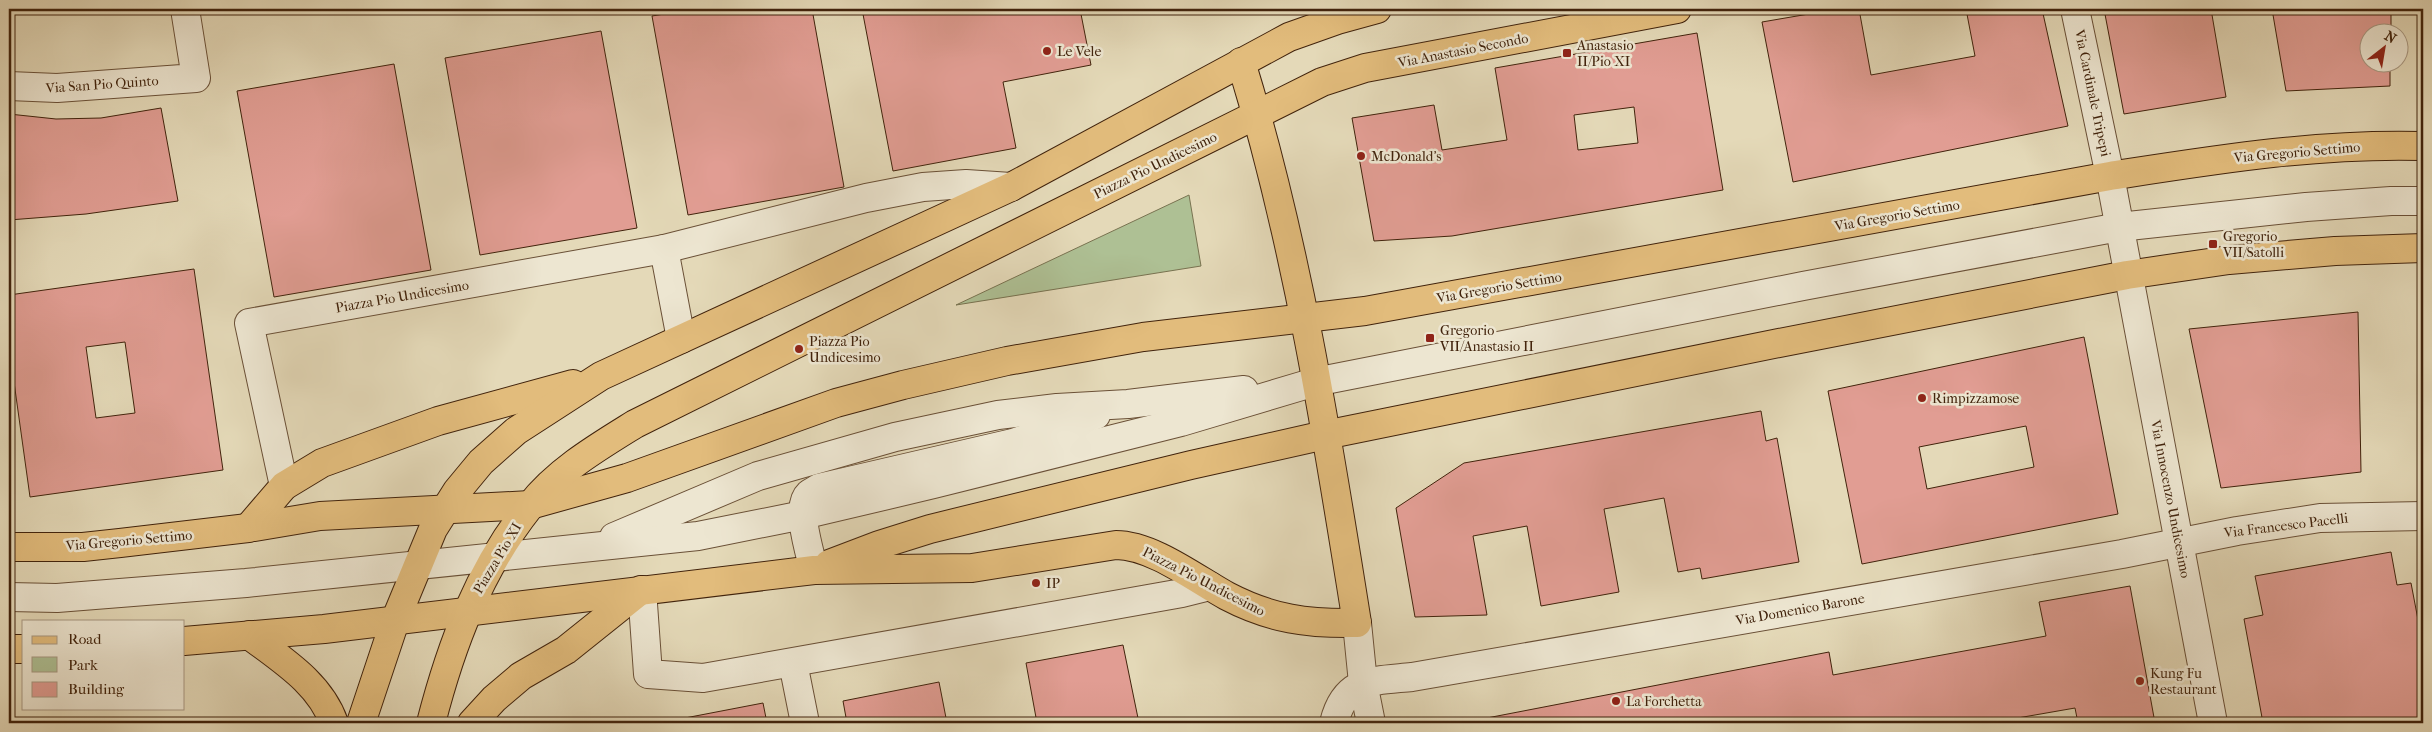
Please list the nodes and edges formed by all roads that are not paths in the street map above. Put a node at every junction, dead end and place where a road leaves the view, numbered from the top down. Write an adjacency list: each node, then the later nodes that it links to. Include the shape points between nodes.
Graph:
1 (185, 9): 6 (street, Via San Pio Quinto, via 196,78 57,88)
2 (1377, 9): 5 (main road, via 1312,28)
3 (1677, 9): 7 (main road, Via Anastasio Secondo, via 1344,74)
4 (2075, 9): 9 (street, Via Cardinale Tripepi)
5 (1241, 62): 7 (main road); 10 (main road)
6 (9, 86)
7 (1257, 115): 16 (main road); 23 (main road, Piazza Pio Undicesimo, via 643,419 578,461)
8 (2423, 146): 9 (main road, Via Gregorio Settimo, via 2326,147 2271,152)
9 (2110, 176): 12 (street, Via Cardinale Tripepi); 16 (main road, Via Gregorio Settimo)
10 (1011, 187): 14 (street, Piazza Pio Undicesimo, via 966,184 923,187 866,198); 17 (main road)
11 (2423, 201): 12 (street, via 2306,206)
12 (2119, 227): 15 (street, Via Innocenzo Undicesimo); 19 (street)
13 (2423, 248): 15 (main road, via 2229,260)
14 (664, 250): 17 (street); 22 (street, Piazza Pio Undicesimo, via 250,322)
15 (2127, 275): 21 (main road, Piazza Pio Undicesimo); 28 (street, Via Innocenzo Undicesimo)
16 (1304, 319): 19 (main road); 23 (main road, via 1143,337 956,372 836,403 627,478)
17 (682, 339): 18 (main road)
18 (601, 376): 22 (main road, via 396,435 322,463); 24 (main road, via 535,417 499,445 481,462)
19 (1315, 382): 20 (street); 21 (main road); 25 (street, via 1171,424)
20 (1128, 404): 25 (street, via 1013,443 819,488 803,503); 30 (street, via 998,415 895,437 758,476)
21 (1325, 435): 33 (main road, Piazza Pio Undicesimo, via 930,529); 39 (main road)
22 (284, 486): 27 (main road)
23 (530, 505): 24 (main road); 31 (main road, Piazza Pio XI)
24 (443, 511): 27 (main road, via 320,516); 32 (main road)
25 (803, 515): 30 (street, via 698,536); 33 (street)
26 (2423, 516): 28 (street, Via Francesco Pacelli, via 2320,518)
27 (248, 528): 29 (main road, Via Gregorio Settimo, via 83,547)
28 (2180, 542): 45 (street, Via Domenico Barone, via 1420,675); 53 (street, Via Innocenzo Undicesimo)
29 (9, 547)
30 (587, 549): 31 (street)
31 (495, 558): 32 (street); 37 (main road, Piazza Pio XI)
32 (416, 566): 36 (street, via 57,598); 38 (main road)
33 (814, 570): 34 (main road, Piazza Pio Undicesimo, via 972,568 1126,545 1149,553); 35 (main road, Piazza Pio Undicesimo)
34 (1210, 586): 39 (main road, Piazza Pio Undicesimo, via 1270,615 1288,620 1328,624); 44 (street)
35 (642, 590): 37 (main road, Piazza Pio Undicesimo); 44 (street, via 648,674 703,678); 49 (main road, via 566,650 521,676)
36 (9, 597)
37 (466, 612): 38 (main road, Piazza Pio Undicesimo); 48 (main road, Piazza Pio XI, via 443,676)
38 (395, 620): 40 (main road, Piazza Pio Undicesimo); 47 (main road)
39 (1357, 622): 45 (street)
40 (249, 635): 41 (main road); 46 (main road, via 316,690)
41 (185, 641)
42 (9, 649): 43 (main road)
43 (22, 649)
44 (793, 662): 50 (street)
45 (1363, 682): 51 (street, via 1346,694); 52 (street)
46 (334, 723)
47 (361, 723)
48 (431, 723)
49 (472, 723)
50 (805, 723)
51 (1334, 723)
52 (1370, 723)
53 (2213, 723)

